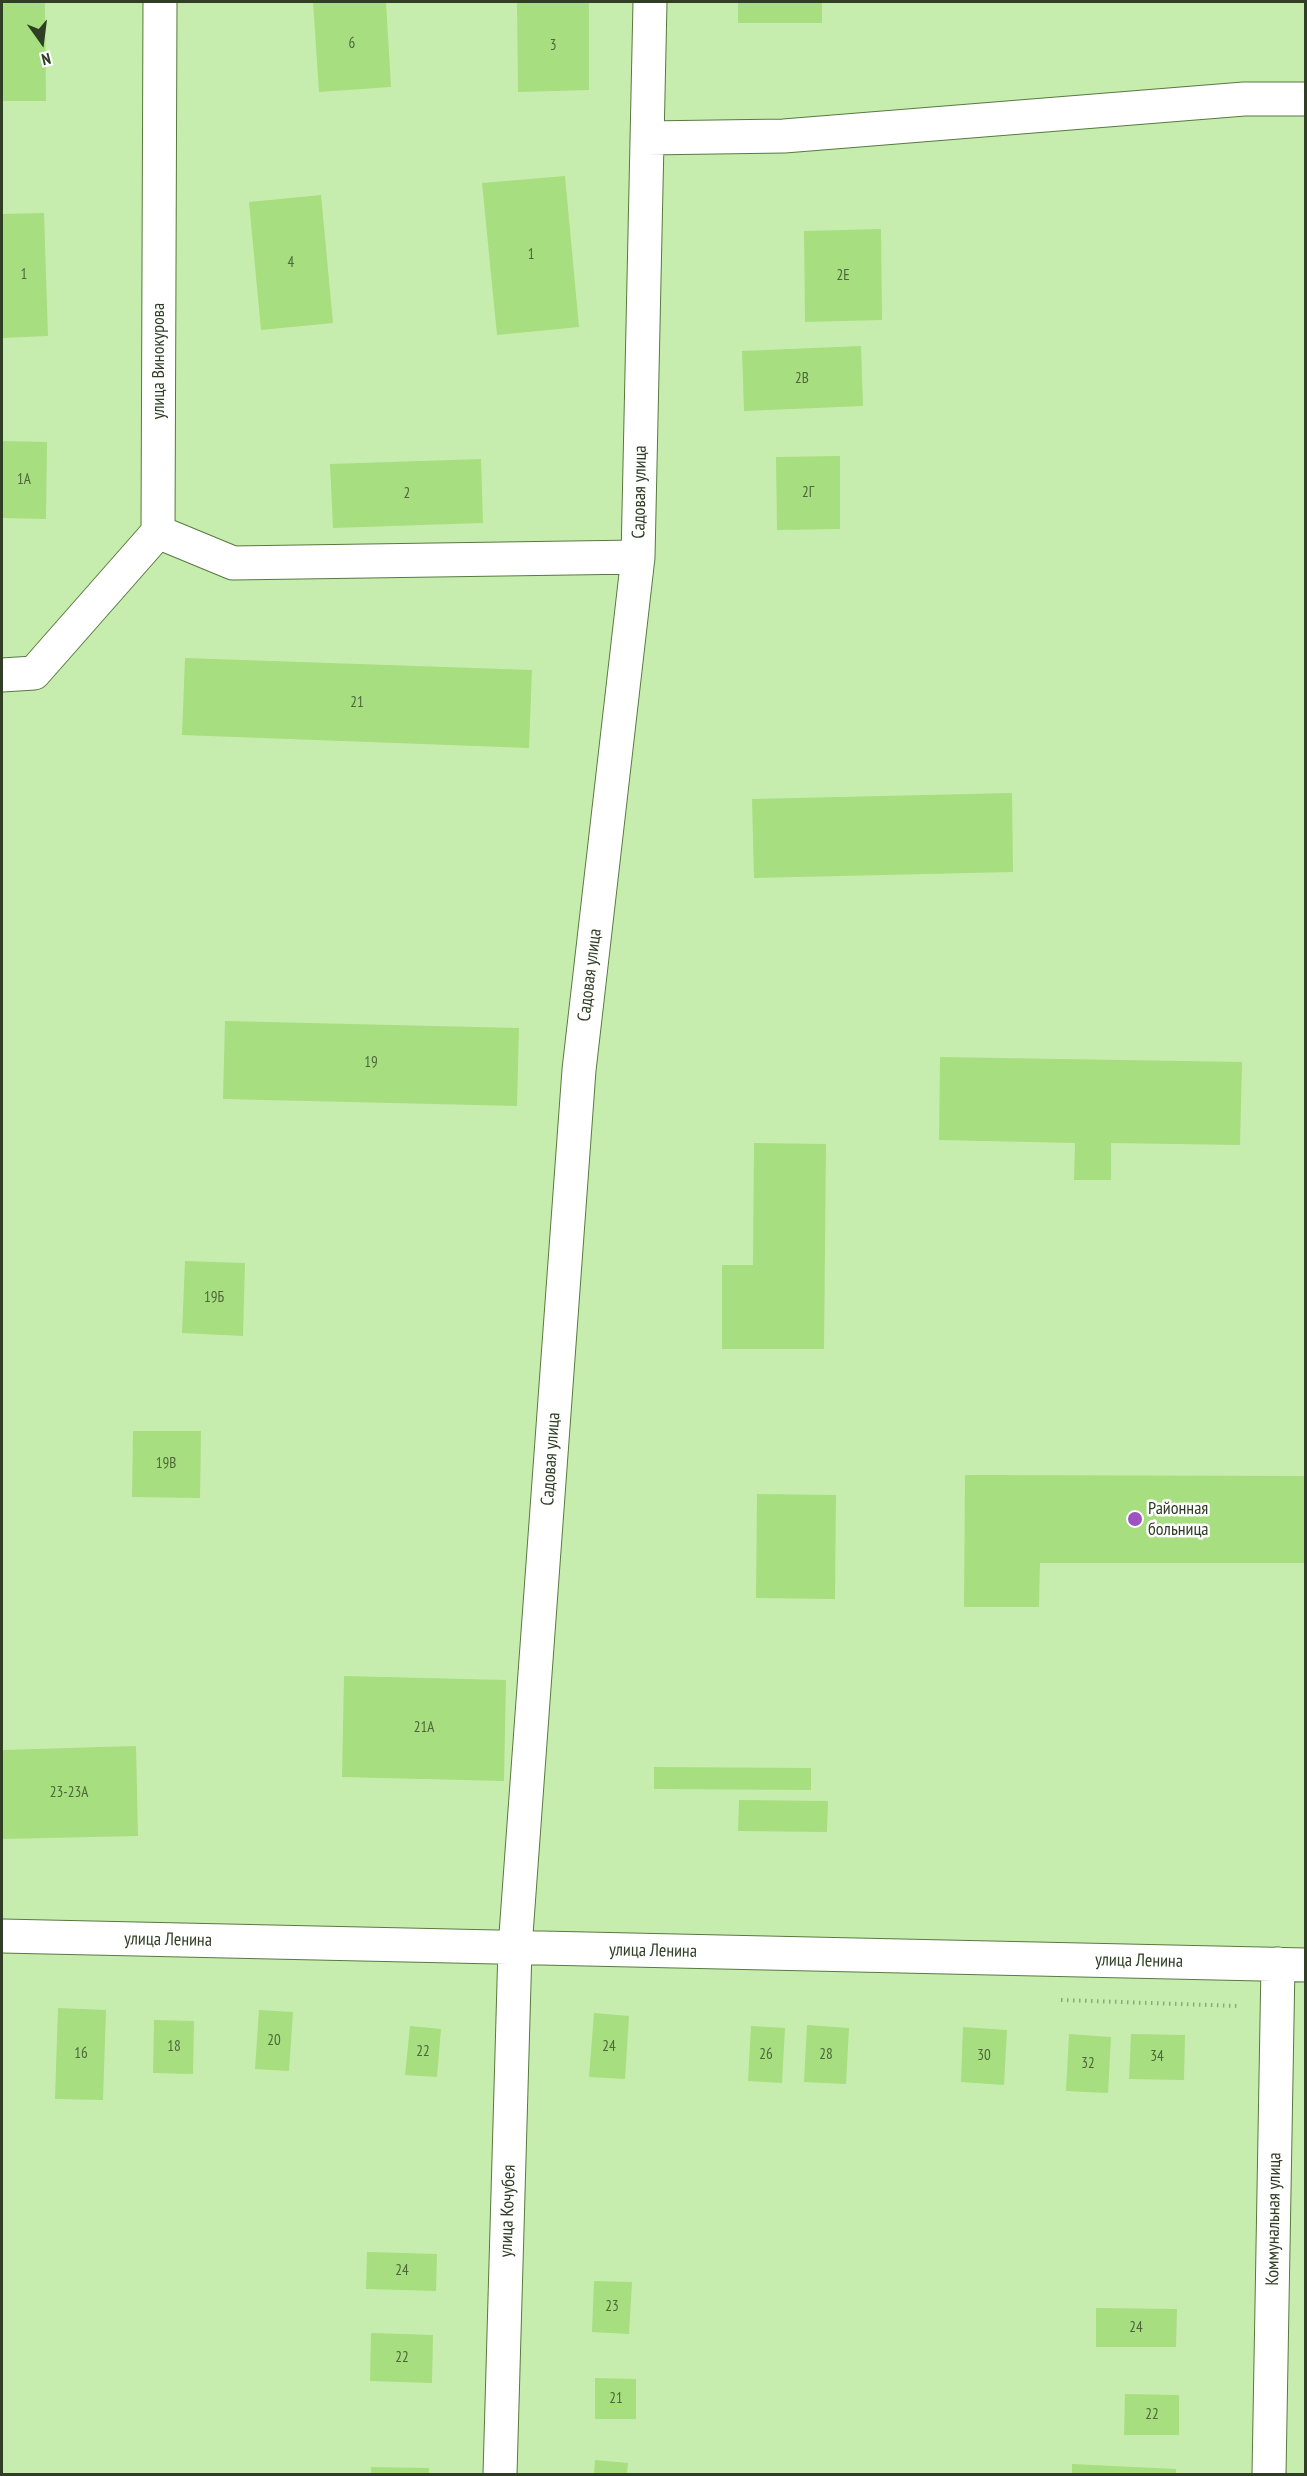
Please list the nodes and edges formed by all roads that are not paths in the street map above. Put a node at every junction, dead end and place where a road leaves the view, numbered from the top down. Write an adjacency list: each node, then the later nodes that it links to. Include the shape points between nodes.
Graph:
1 (160, 2): 5 (street, улица Винокурова)
2 (650, 2): 4 (street, Садовая улица)
3 (1305, 99): 4 (street, via 1244,99 784,136)
4 (647, 138): 6 (street, Садовая улица)
5 (158, 532): 6 (street, via 233,563); 7 (street, via 34,673)
6 (638, 557): 9 (street, Садовая улица, via 579,1070)
7 (2, 675)
8 (2, 1936): 9 (street, улица Ленина)
9 (515, 1948): 10 (street, улица Ленина); 11 (street, улица Кочубея)
10 (1292, 1965): 12 (street, Коммунальная улица)
11 (500, 2475)
12 (1269, 2475)

